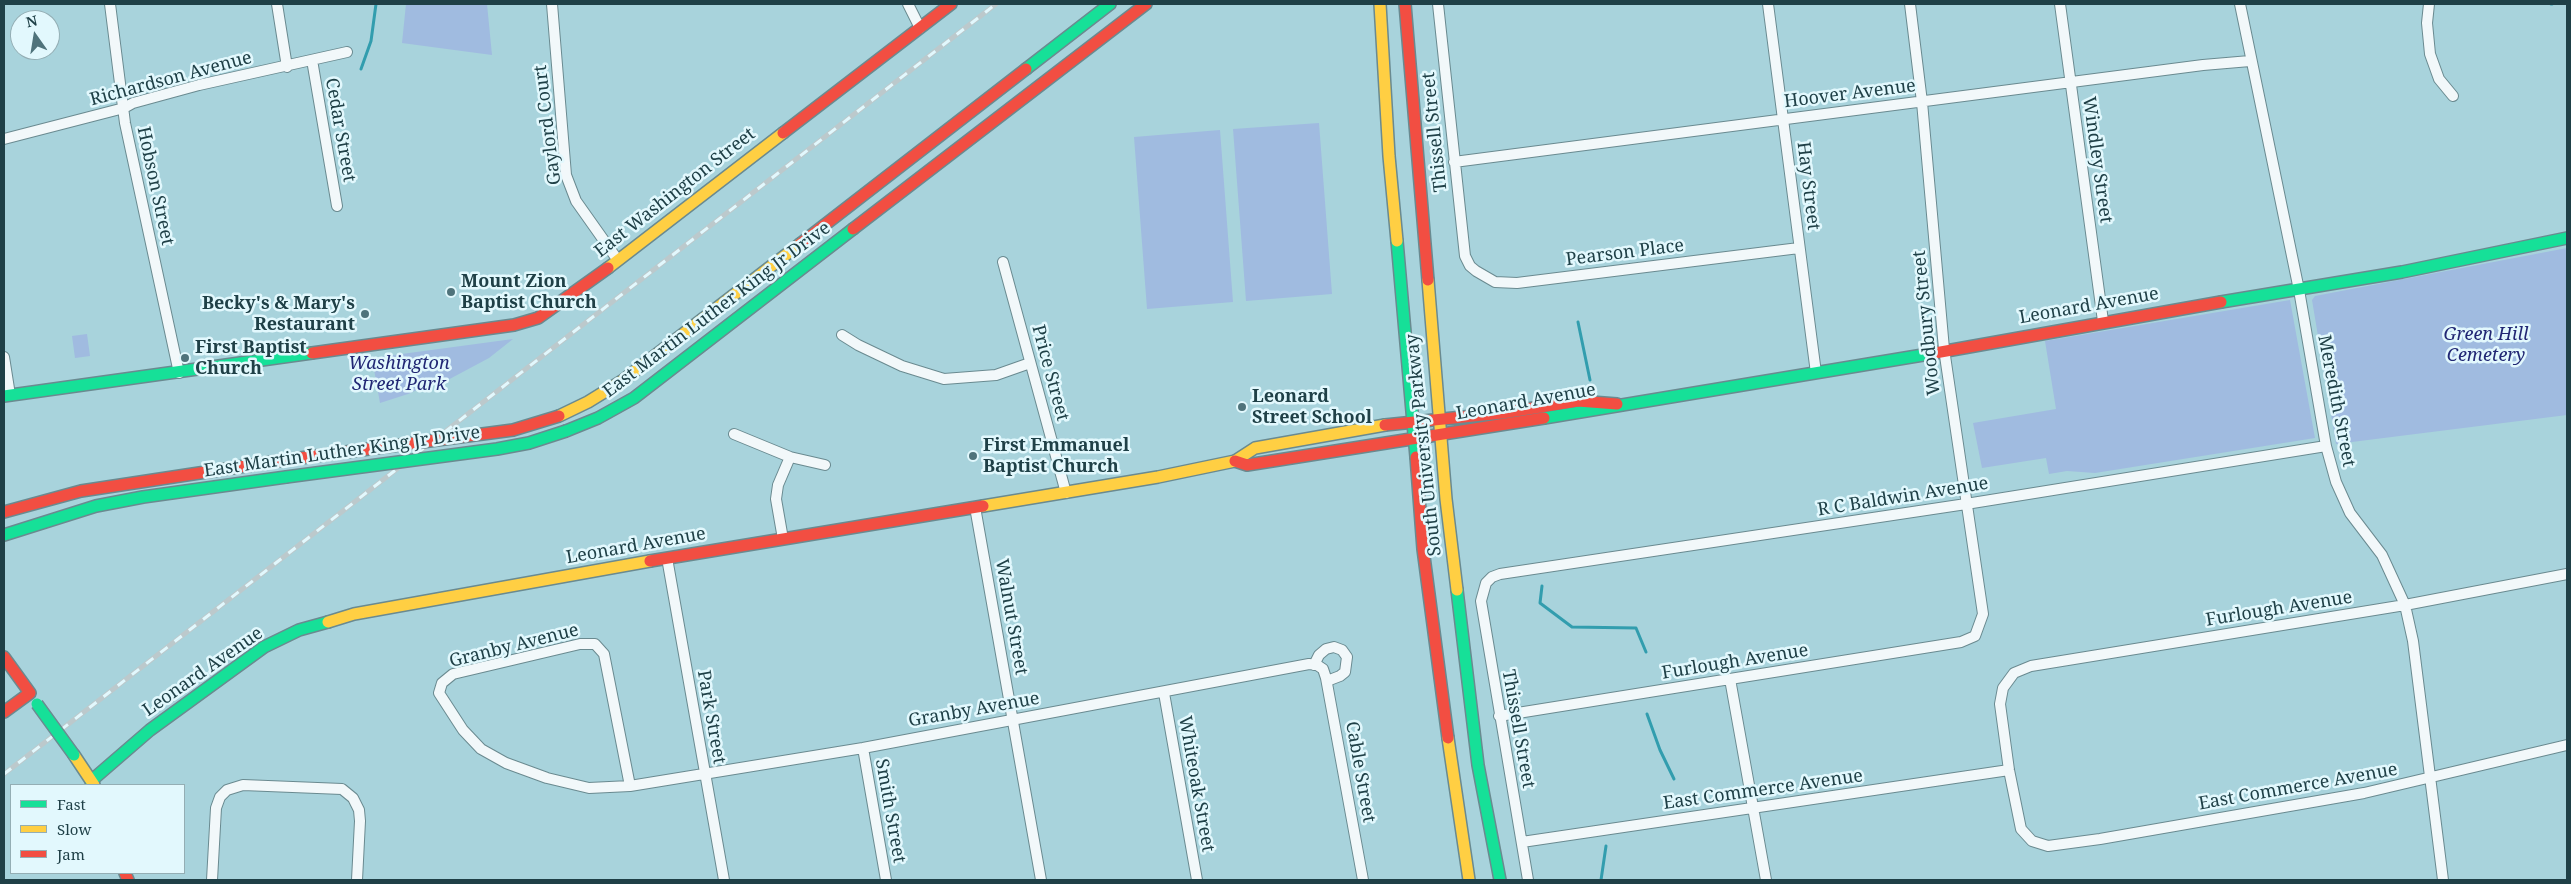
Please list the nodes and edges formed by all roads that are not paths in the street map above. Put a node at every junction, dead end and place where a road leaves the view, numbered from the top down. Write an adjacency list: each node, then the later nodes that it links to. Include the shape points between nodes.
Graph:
1 (110, 4): 25 (street, Hobson Street)
2 (276, 4): 21 (street)
3 (552, 4): 33 (street, Gaylord Court, via 566,175 576,202)
4 (908, 4): 17 (street)
5 (951, 4): 17 (main road, East Washington Street)
6 (1110, 4): 57 (main road, East Martin Luther King Jr Drive, bridge, via 622,381 559,416 513,430 80,491)
7 (1146, 4): 58 (main road, East Martin Luther King Jr Drive, bridge, via 634,398 598,418 529,443 497,450 143,497 96,506)
8 (1380, 4): 46 (main road, South University Parkway, via 1389,156)
9 (1405, 4): 45 (main road, South University Parkway)
10 (1438, 4): 11 (street); 28 (street, Thissell Street)
11 (1443, 4)
12 (1768, 4): 26 (street, Hay Street)
13 (1910, 4): 24 (street, Woodbury Street)
14 (2060, 4): 22 (street, Windley Street)
15 (2240, 4): 20 (street, Meredith Street)
16 (2429, 4): 23 (street, via 2430,54 2439,80)
17 (920, 28): 33 (main road, East Washington Street)
18 (347, 52): 19 (street, Richardson Avenue)
19 (312, 60): 21 (street, Richardson Avenue); 29 (street, Cedar Street)
20 (2250, 61): 22 (street, Hoover Avenue); 35 (street, Meredith Street)
21 (287, 67): 25 (street, Richardson Avenue, via 199,85)
22 (2070, 82): 24 (street, Hoover Avenue); 36 (street, Windley Street)
23 (2453, 96)
24 (1922, 102): 26 (street, Hoover Avenue); 38 (street, Woodbury Street)
25 (124, 108): 27 (street, Richardson Avenue); 41 (street, Hobson Street)
26 (1783, 120): 28 (street, Hoover Avenue); 31 (street, Hay Street)
27 (4, 139)
28 (1454, 162): 32 (street, Thissell Street)
29 (337, 206)
30 (2567, 238): 35 (main road, Leonard Avenue)
31 (1799, 248): 32 (street, Pearson Place, via 1517,283 1485,278 1470,266); 42 (street, Hay Street)
32 (1465, 256)
33 (617, 259): 41 (main road, East Washington Street, via 548,313 520,324)
34 (1003, 262): 40 (street, Price Street)
35 (2298, 290): 36 (main road, Leonard Avenue); 50 (street, Meredith Street)
36 (2102, 321): 38 (main road, Leonard Avenue)
37 (842, 335): 40 (street, via 902,366 944,379 996,375)
38 (1944, 349): 42 (main road, Leonard Avenue); 55 (street, Woodbury Street)
39 (4, 357): 43 (street)
40 (1030, 363): 54 (street, Price Street)
41 (179, 373): 43 (main road, East Washington Street)
42 (1816, 373): 44 (main road, Leonard Avenue)
43 (7, 395)
44 (1617, 404): 45 (main road, Leonard Avenue, via 1578,401); 48 (main road, Leonard Avenue)
45 (1438, 420): 46 (main road, Leonard Avenue); 48 (main road, South University Parkway)
46 (1413, 421): 49 (main road, South University Parkway); 52 (main road, Leonard Avenue, via 1255,448)
47 (734, 434): 51 (street)
48 (1439, 436): 49 (main road, Leonard Avenue); 92 (main road, South University Parkway, via 1478,765)
49 (1415, 439): 52 (main road, Leonard Avenue, via 1247,465); 91 (main road, South University Parkway, via 1434,640)
50 (2326, 446): 55 (street, R C Baldwin Avenue); 63 (street, Meredith Street, via 2336,482 2350,513 2382,556)
51 (790, 457): 53 (street); 59 (street, via 778,485 776,499)
52 (1235, 461): 54 (main road, Leonard Avenue)
53 (825, 465)
54 (1066, 493): 56 (main road, Leonard Avenue)
55 (1966, 504): 62 (street, R C Baldwin Avenue, via 1500,574); 64 (street, Woodbury Street, via 1983,614)
56 (976, 507): 59 (main road, Leonard Avenue); 74 (street, Walnut Street)
57 (4, 512)
58 (4, 535)
59 (783, 539): 60 (main road, Leonard Avenue)
60 (667, 558): 78 (street, Park Street); 80 (main road, Leonard Avenue, via 354,614 299,630 264,647 150,730)
61 (2567, 574): 63 (street, Furlough Avenue)
62 (1486, 583): 73 (street, Thissell Street, via 1481,601)
63 (2405, 605): 77 (street, Furlough Avenue, via 2031,666 2014,673 2003,688 2000,704); 79 (street, Meredith Street, via 2413,641)
64 (1975, 636): 67 (street, Furlough Avenue, via 1961,642)
65 (4, 657): 69 (main road)
66 (1318, 667): 68 (street, Cable Street); 68 (street, via 1319,655 1326,649 1342,650 1347,657 1345,672); 70 (street, Granby Avenue)
67 (1730, 679): 73 (street, Furlough Avenue); 82 (street)
68 (1327, 681): 90 (street, Cable Street)
69 (30, 693): 71 (street); 72 (main road)
70 (1164, 693): 74 (street, Granby Avenue); 89 (street, Whiteoak Street)
71 (38, 704): 80 (main road, bridge)
72 (4, 712)
73 (1499, 716): 83 (street, Thissell Street)
74 (1013, 720): 76 (street, Granby Avenue); 88 (street, Walnut Street)
75 (2567, 745): 79 (street, East Commerce Avenue)
76 (862, 748): 78 (street, Granby Avenue); 87 (street, Smith Street)
77 (2009, 770): 79 (street, East Commerce Avenue, via 2021,829 2032,840 2048,846 2364,793); 82 (street, East Commerce Avenue)
78 (704, 774): 81 (street, Granby Avenue); 86 (street, Park Street)
79 (2431, 778): 95 (street, Meredith Street)
80 (93, 783)
81 (630, 786): 81 (street, Granby Avenue, via 589,788 547,778 481,750 463,730 439,693 442,683 453,674 580,644 595,644 604,654 608,670)
82 (1753, 808): 83 (street, East Commerce Avenue); 94 (street)
83 (1522, 842): 93 (street, Thissell Street)
84 (212, 880): 85 (street, via 216,808 227,790 243,785 342,789 359,810)
85 (357, 880)
86 (724, 880)
87 (886, 880)
88 (1041, 880)
89 (1197, 880)
90 (1363, 880)
91 (1469, 880)
92 (1500, 880)
93 (1528, 880)
94 (1766, 880)
95 (2443, 880)

